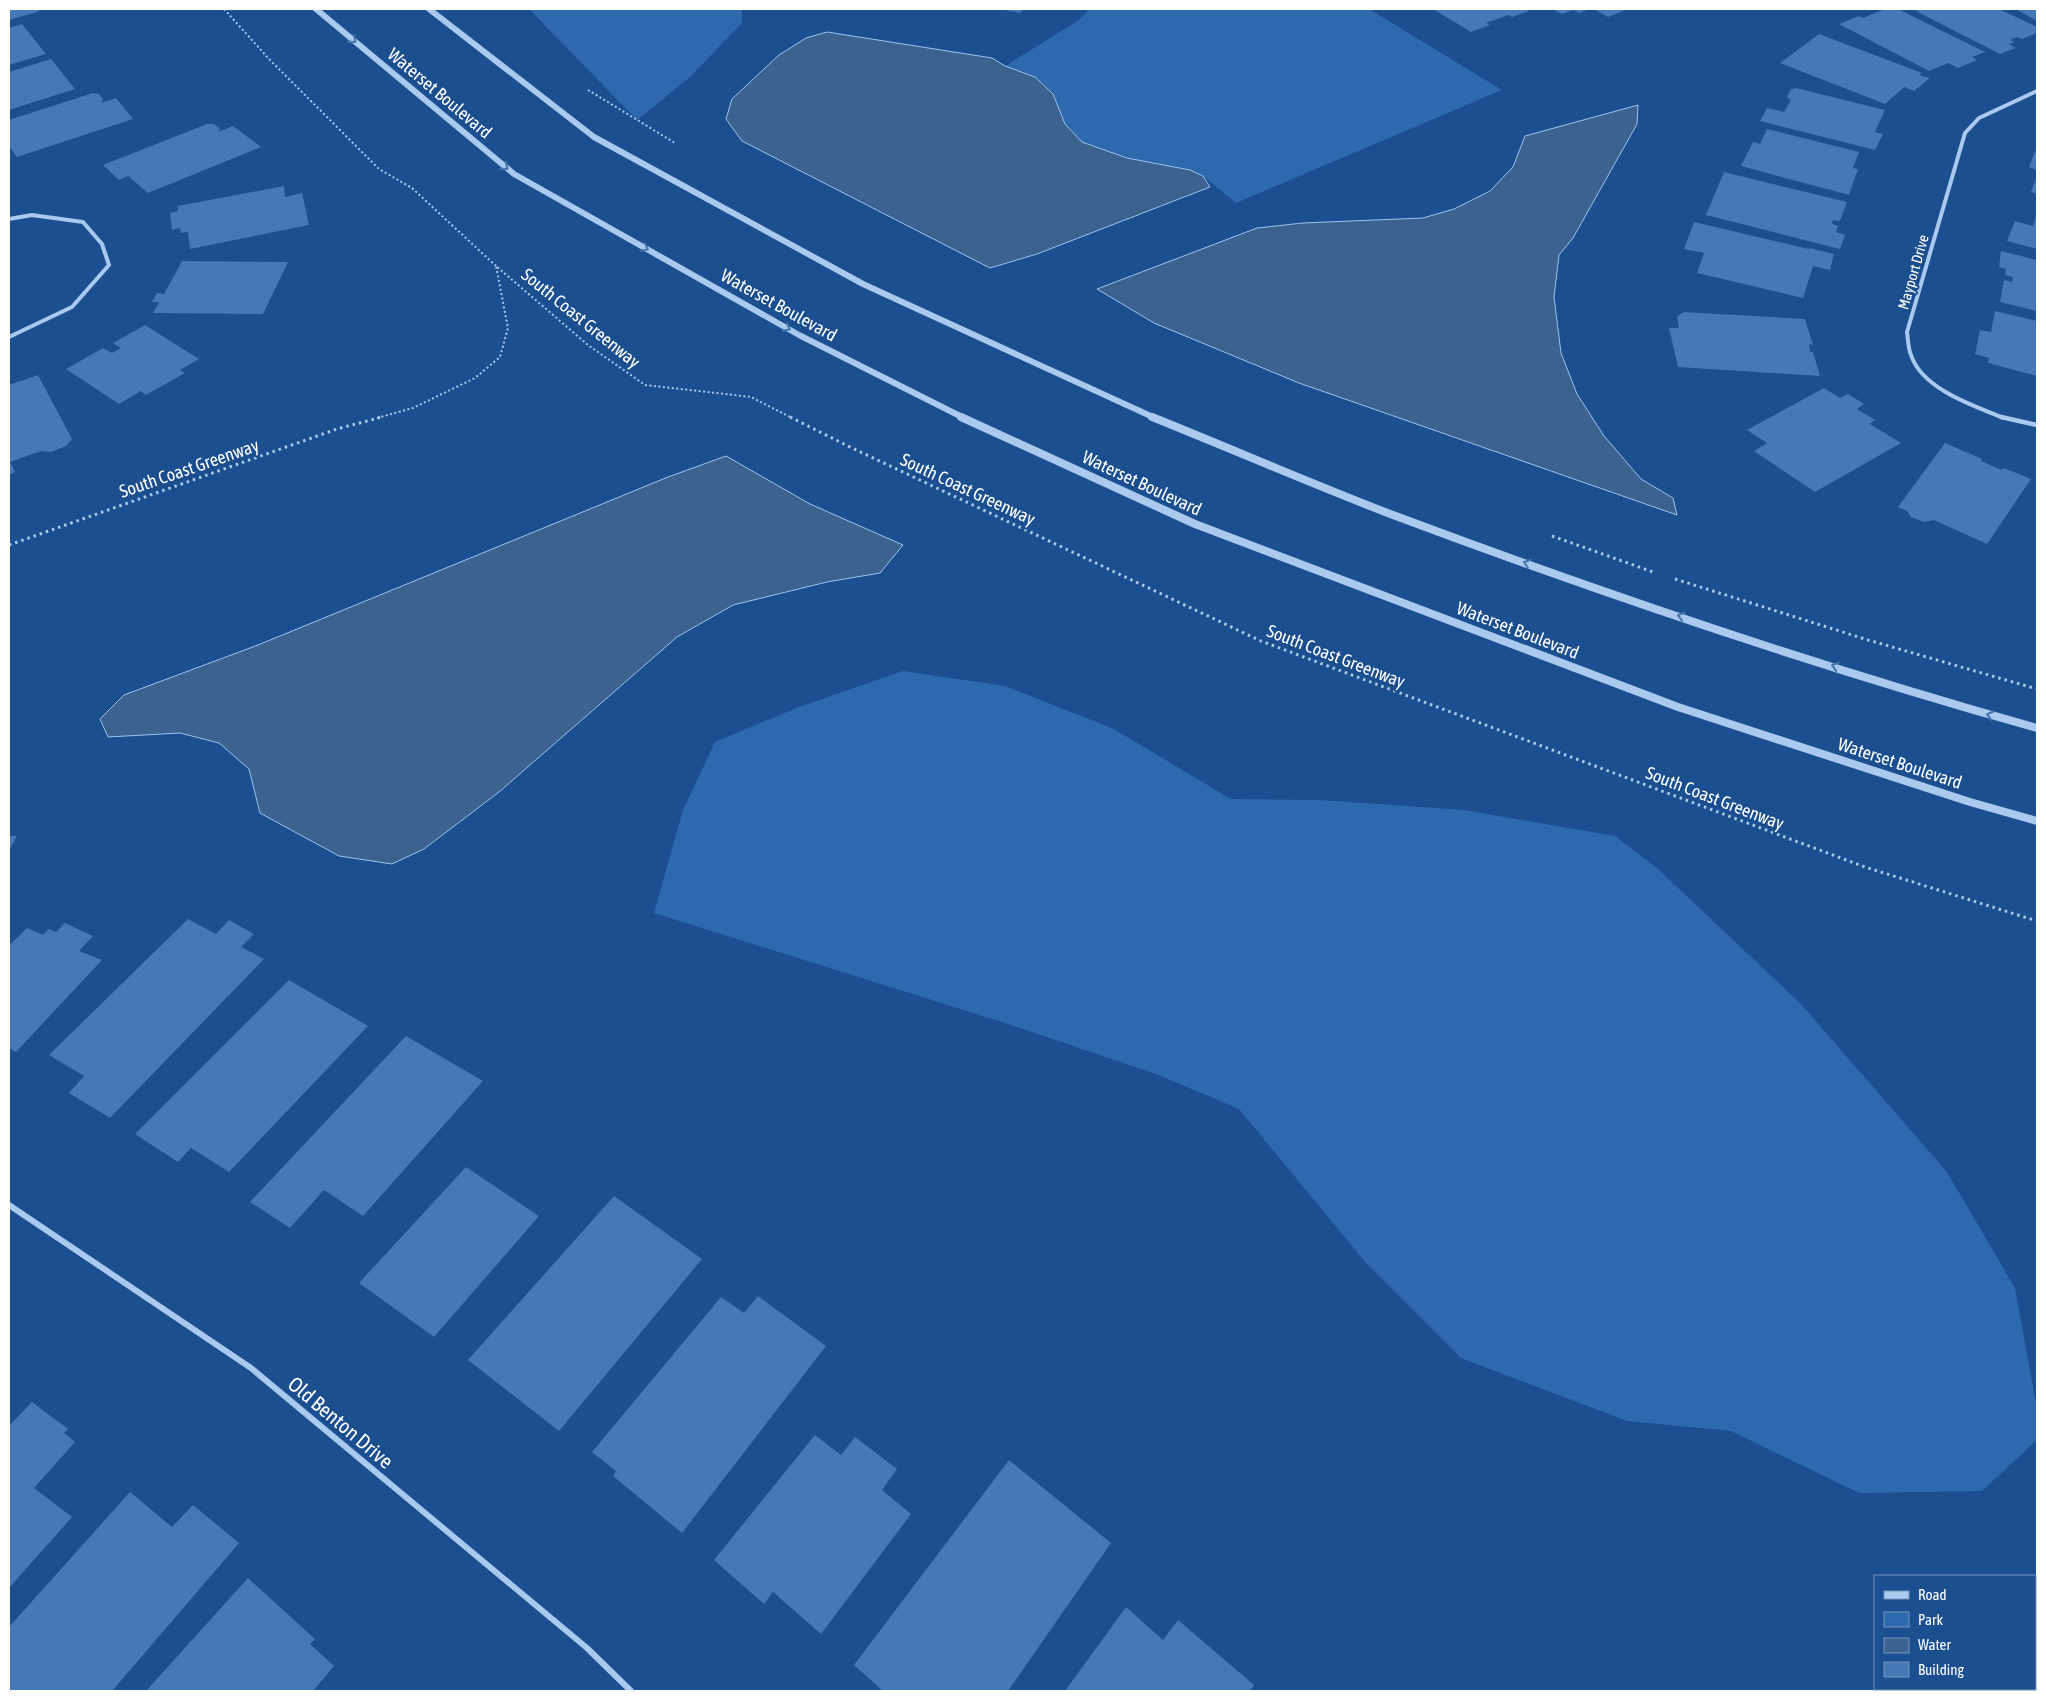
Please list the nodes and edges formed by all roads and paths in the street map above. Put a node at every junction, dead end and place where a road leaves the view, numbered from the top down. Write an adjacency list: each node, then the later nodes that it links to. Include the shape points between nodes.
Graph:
1 (224, 9): 8 (path, via 379,169 412,188)
2 (316, 9): 17 (street, Waterset Boulevard, one-way to 17, via 514,174 799,335 958,415 1195,524 1678,707)
3 (429, 9): 16 (street, one-way to 3, via 1934,699 1629,600 1391,514 1146,414 863,284 594,138)
4 (588, 90): 6 (path)
5 (2037, 91): 10 (street, Mayport Drive, via 1979,118 1965,133 1907,332 1911,356 1926,378 1963,402 2010,420)
6 (680, 146)
7 (9, 219): 9 (street, via 32,215 83,222 102,244 108,265 72,307)
8 (496, 266): 12 (path, South Coast Greenway, via 508,328 500,357 475,378 413,408 337,429); 18 (path, South Coast Greenway, via 588,345 645,385 751,397 852,448 1262,641 1865,867)
9 (9, 337)
10 (2037, 426)
11 (1550, 536): 13 (path)
12 (9, 545)
13 (1659, 574)
14 (1668, 577): 15 (path, via 1868,640)
15 (2037, 688)
16 (2037, 728)
17 (2037, 821)
18 (2037, 921)
19 (9, 1205): 20 (street, Old Benton Drive, via 252,1368 587,1648)
20 (631, 1691)

